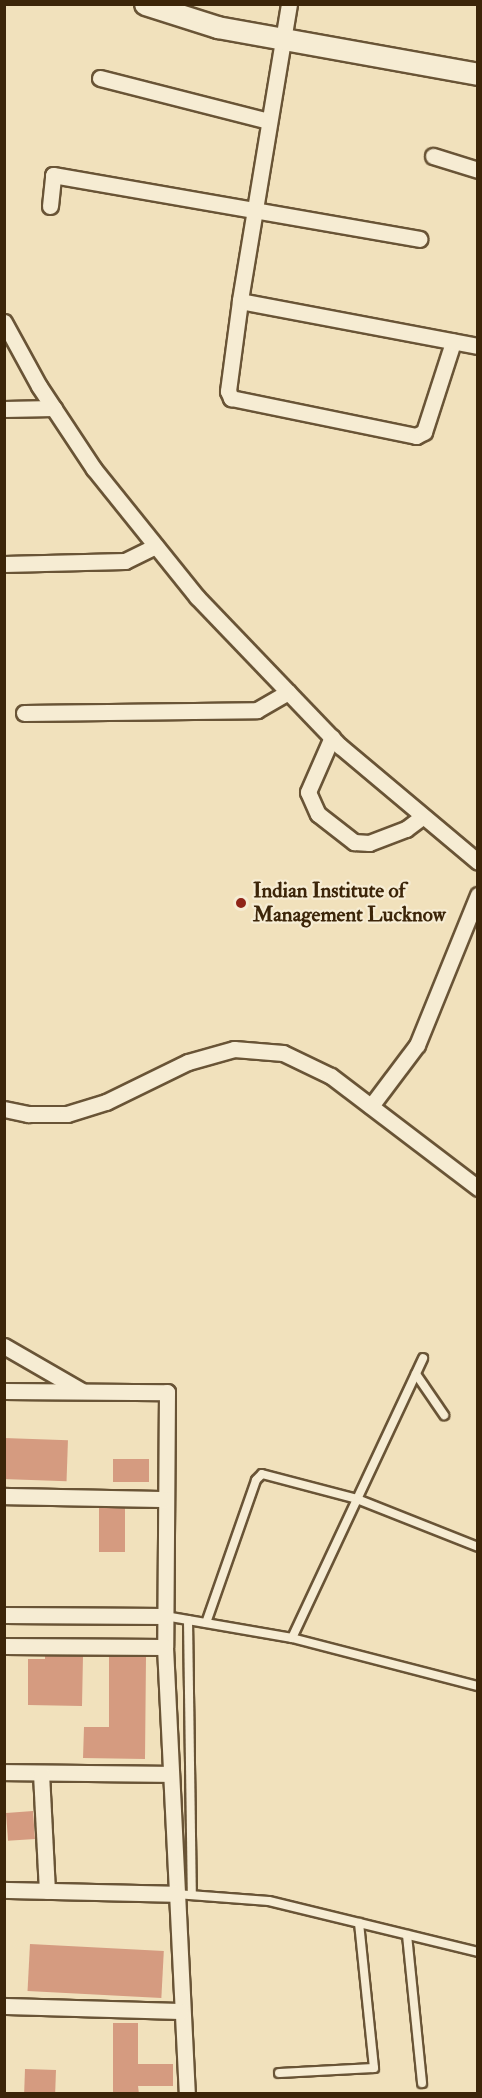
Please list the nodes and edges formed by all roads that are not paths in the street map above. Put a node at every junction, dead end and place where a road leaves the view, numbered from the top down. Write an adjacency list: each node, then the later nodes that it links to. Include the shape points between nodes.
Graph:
1 (145, 4): 3 (street, via 217,27)
2 (289, 4): 3 (street)
3 (281, 38): 4 (street); 6 (street)
4 (477, 74)
5 (100, 78): 6 (street)
6 (269, 121): 10 (street)
7 (433, 156): 8 (street)
8 (477, 170)
9 (50, 206): 10 (street, via 53,175)
10 (256, 208): 11 (street); 12 (street)
11 (419, 239)
12 (240, 301): 14 (street); 14 (street, via 228,391 231,398 416,436 424,432)
13 (4, 322): 16 (street)
14 (453, 342): 15 (street)
15 (477, 346)
16 (54, 408): 17 (street); 18 (street, via 94,468)
17 (4, 410)
18 (156, 546): 19 (street, via 125,561); 20 (street, via 197,597)
19 (4, 564)
20 (288, 692): 21 (street, via 257,710); 22 (street)
21 (24, 713)
22 (332, 737): 23 (street); 23 (street, via 308,792 318,814 354,842 369,843)
23 (422, 817): 24 (street)
24 (477, 862)
25 (477, 895): 26 (street, via 417,1045)
26 (370, 1106): 27 (street, via 331,1076 283,1053 234,1049 188,1062 106,1102 67,1114 28,1114); 28 (street)
27 (4, 1109)
28 (477, 1188)
29 (4, 1346): 33 (street)
30 (423, 1358): 31 (lane)
31 (416, 1374): 34 (lane); 37 (lane)
32 (4, 1390): 33 (street)
33 (83, 1391): 36 (street, via 166,1392)
34 (444, 1415)
35 (4, 1496): 36 (street)
36 (166, 1499): 40 (street)
37 (357, 1499): 38 (lane); 42 (lane, via 258,1475); 43 (lane)
38 (477, 1547)
39 (4, 1614): 40 (street)
40 (165, 1616): 41 (lane); 45 (street)
41 (188, 1620): 42 (lane); 53 (lane)
42 (206, 1623): 43 (lane)
43 (292, 1638): 46 (lane)
44 (4, 1646): 45 (street)
45 (165, 1647): 49 (street)
46 (477, 1686)
47 (4, 1772): 48 (street)
48 (41, 1773): 49 (street); 51 (street)
49 (171, 1774): 52 (street)
50 (4, 1890): 51 (street)
51 (47, 1891): 52 (street)
52 (176, 1894): 53 (lane); 58 (street)
53 (192, 1895): 54 (lane, via 269,1902)
54 (359, 1923): 55 (lane); 59 (lane, via 374,2068)
55 (407, 1935): 56 (lane); 60 (lane)
56 (477, 1952)
57 (4, 2006): 58 (street)
58 (181, 2011): 61 (street)
59 (279, 2073)
60 (422, 2083)
61 (187, 2094)

